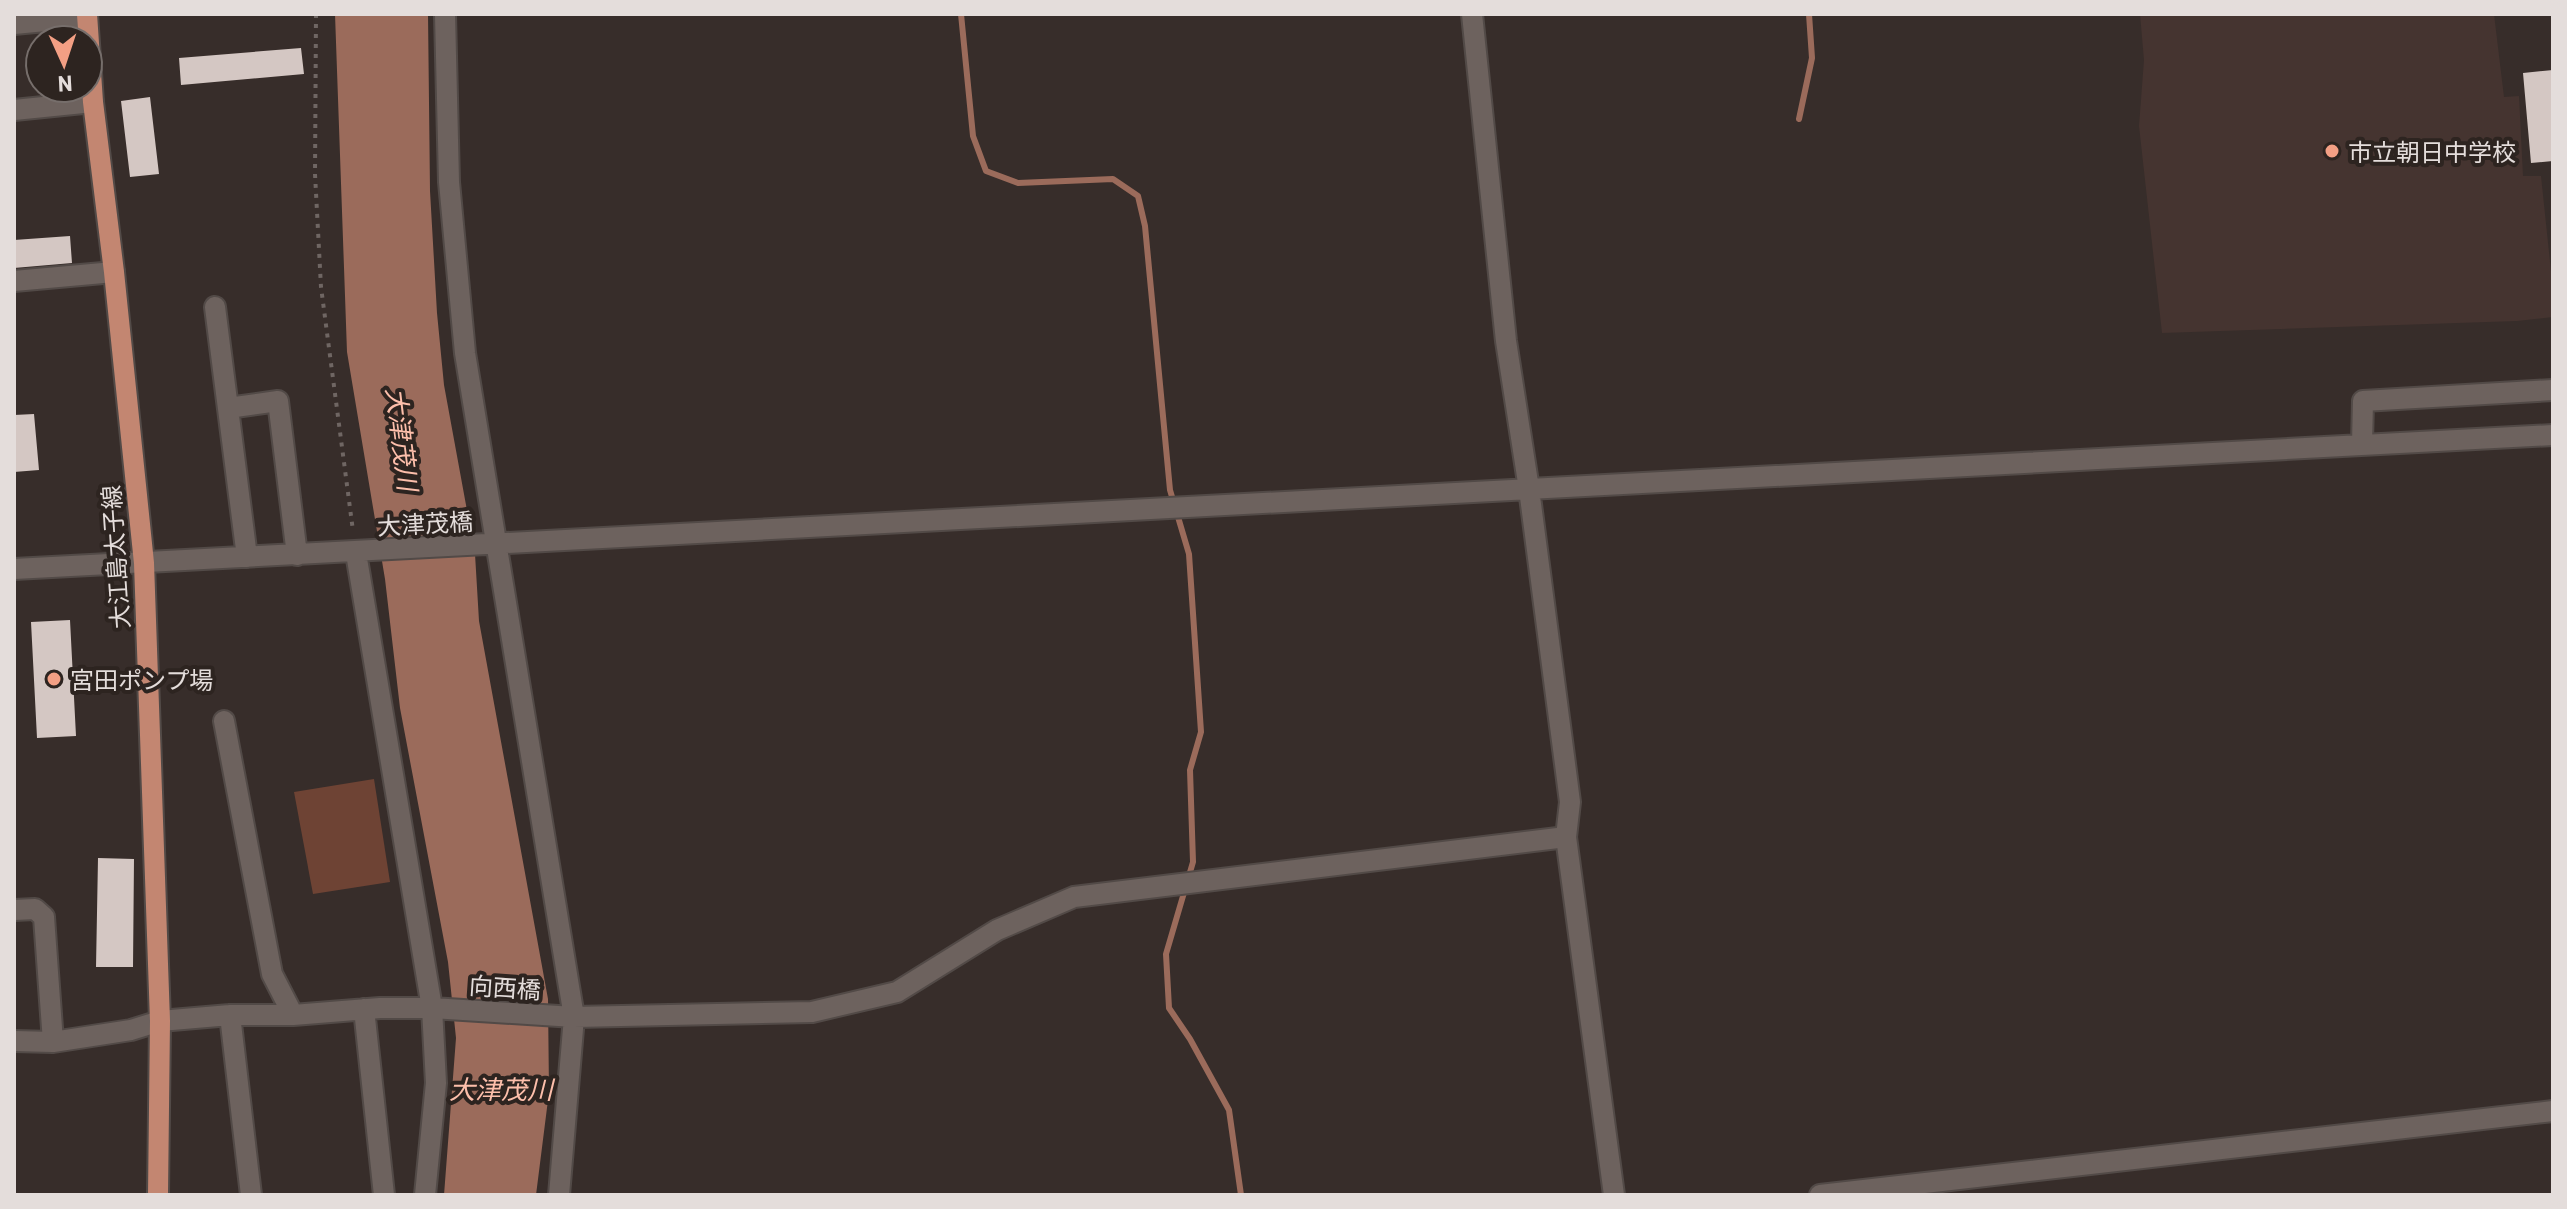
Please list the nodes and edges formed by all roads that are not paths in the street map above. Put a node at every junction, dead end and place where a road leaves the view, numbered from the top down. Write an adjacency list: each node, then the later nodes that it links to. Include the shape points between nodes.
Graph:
1 (445, 14): 16 (street, via 449,182 465,353)
2 (1472, 14): 15 (street, via 1506,341)
3 (87, 15): 4 (street)
4 (14, 24)
5 (73, 104): 7 (street)
6 (93, 104): 8 (main road, 大江島太子線)
7 (14, 110)
8 (114, 272): 9 (street); 20 (main road, 大江島太子線)
9 (14, 281)
10 (215, 307): 12 (street)
11 (2553, 390): 14 (street, via 2363,401)
12 (228, 408): 18 (street, via 278,401); 19 (street)
13 (2553, 435): 14 (street, 大津茂橋)
14 (2362, 444): 15 (street, 大津茂橋)
15 (1529, 489): 16 (street, 大津茂橋); 23 (street, via 1570,802)
16 (497, 545): 17 (street, 大津茂橋); 29 (street)
17 (356, 553): 18 (street, 大津茂橋); 25 (street)
18 (297, 555): 19 (street, 大津茂橋)
19 (247, 557): 20 (street, 大津茂橋)
20 (144, 563): 21 (street, 大津茂橋); 30 (main road, 大江島太子線)
21 (14, 569)
22 (224, 721): 28 (street, via 272,974)
23 (1566, 837): 29 (street, 向西橋, via 1074,897 997,930 897,992 812,1012); 39 (street)
24 (14, 910): 32 (street, via 35,909 44,917)
25 (432, 1008): 26 (street, 向西橋); 29 (street, 向西橋); 37 (street, via 436,1083)
26 (364, 1009): 28 (street, 向西橋); 36 (street)
27 (230, 1015): 28 (street, 向西橋); 30 (street, 向西橋); 35 (street)
28 (293, 1015)
29 (574, 1017): 38 (street)
30 (160, 1021): 32 (street, 向西橋); 34 (main road, 大江島太子線)
31 (14, 1041): 32 (street, 向西橋)
32 (53, 1042)
33 (2553, 1111): 40 (street)
34 (158, 1195)
35 (251, 1195)
36 (384, 1195)
37 (425, 1195)
38 (559, 1195)
39 (1614, 1195)
40 (1820, 1195)

